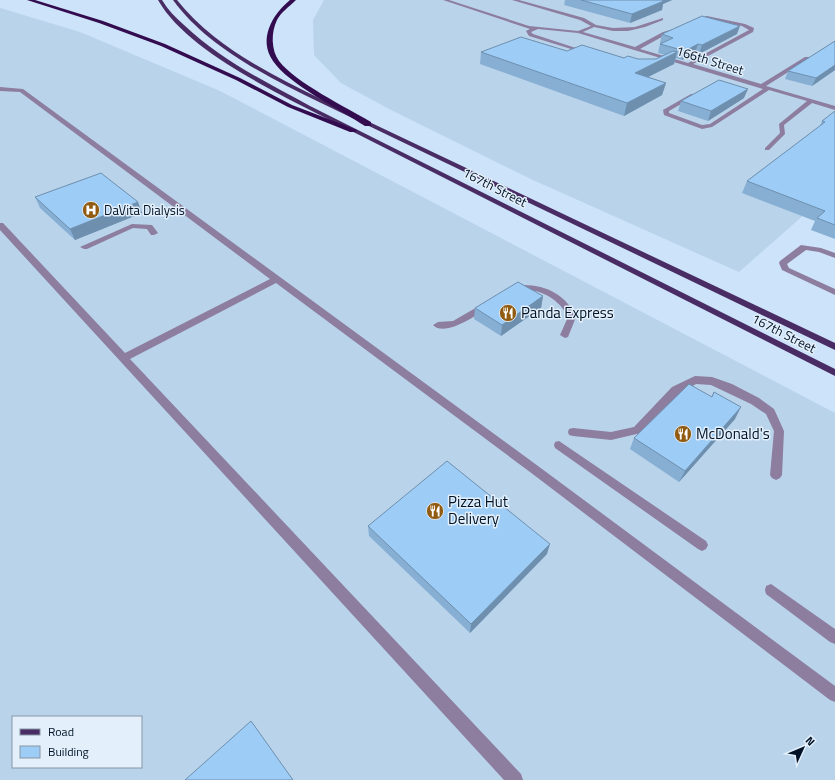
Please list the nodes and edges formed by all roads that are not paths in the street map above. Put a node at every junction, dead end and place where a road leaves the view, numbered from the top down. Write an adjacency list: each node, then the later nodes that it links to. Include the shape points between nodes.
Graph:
1 (30, 0): 25 (highway, via 163,45 290,106)
2 (160, 0): 25 (main road, 167th Street, via 192,37 220,56 254,78)
3 (175, 0): 24 (main road, 167th Street, via 206,33 232,52 268,74)
4 (293, 0): 24 (highway, via 272,23 270,46 278,63 302,83)
5 (445, 0): 9 (street, 166th Street)
6 (514, 0): 8 (street, via 582,19)
7 (661, 19): 8 (street, via 639,28 621,31)
8 (594, 26): 10 (street)
9 (537, 28): 10 (street, 166th Street); 12 (street, via 528,31 531,36)
10 (578, 32): 11 (street, 166th Street)
11 (636, 49): 14 (street, 166th Street); 16 (street, via 665,33 707,17 752,29)
12 (590, 53)
13 (807, 58): 19 (street)
14 (670, 59): 15 (street); 16 (street, 166th Street)
15 (664, 62)
16 (688, 65): 17 (street, 166th Street)
17 (728, 76): 18 (street); 19 (street, 166th Street)
18 (717, 82)
19 (765, 87): 21 (street, via 712,125 702,127 666,114 666,110); 22 (street, 166th Street)
20 (0, 89): 31 (street, via 21,90)
21 (699, 92)
22 (811, 101): 23 (street, 166th Street); 26 (street, via 781,125 782,134)
23 (835, 108)
24 (368, 124): 37 (main road, 167th Street)
25 (353, 130): 39 (main road, 167th Street)
26 (767, 149)
27 (0, 225): 38 (street)
28 (154, 233): 29 (street, via 149,227 132,226)
29 (84, 247)
30 (835, 256): 33 (street, via 822,250 804,247 783,263 786,270)
31 (276, 279): 38 (street); 46 (street)
32 (507, 291): 36 (street, via 532,286 558,299 567,306 572,317)
33 (835, 292)
34 (494, 300): 35 (street, via 455,324)
35 (438, 325)
36 (565, 335)
37 (835, 347)
38 (123, 358): 47 (street)
39 (835, 373)
40 (573, 432): 42 (street, via 611,436 637,430 676,390 695,380 712,381 728,386 770,412 779,431)
41 (559, 445): 43 (street)
42 (776, 475)
43 (702, 545)
44 (770, 590): 45 (street)
45 (835, 637)
46 (835, 695)
47 (515, 780)

